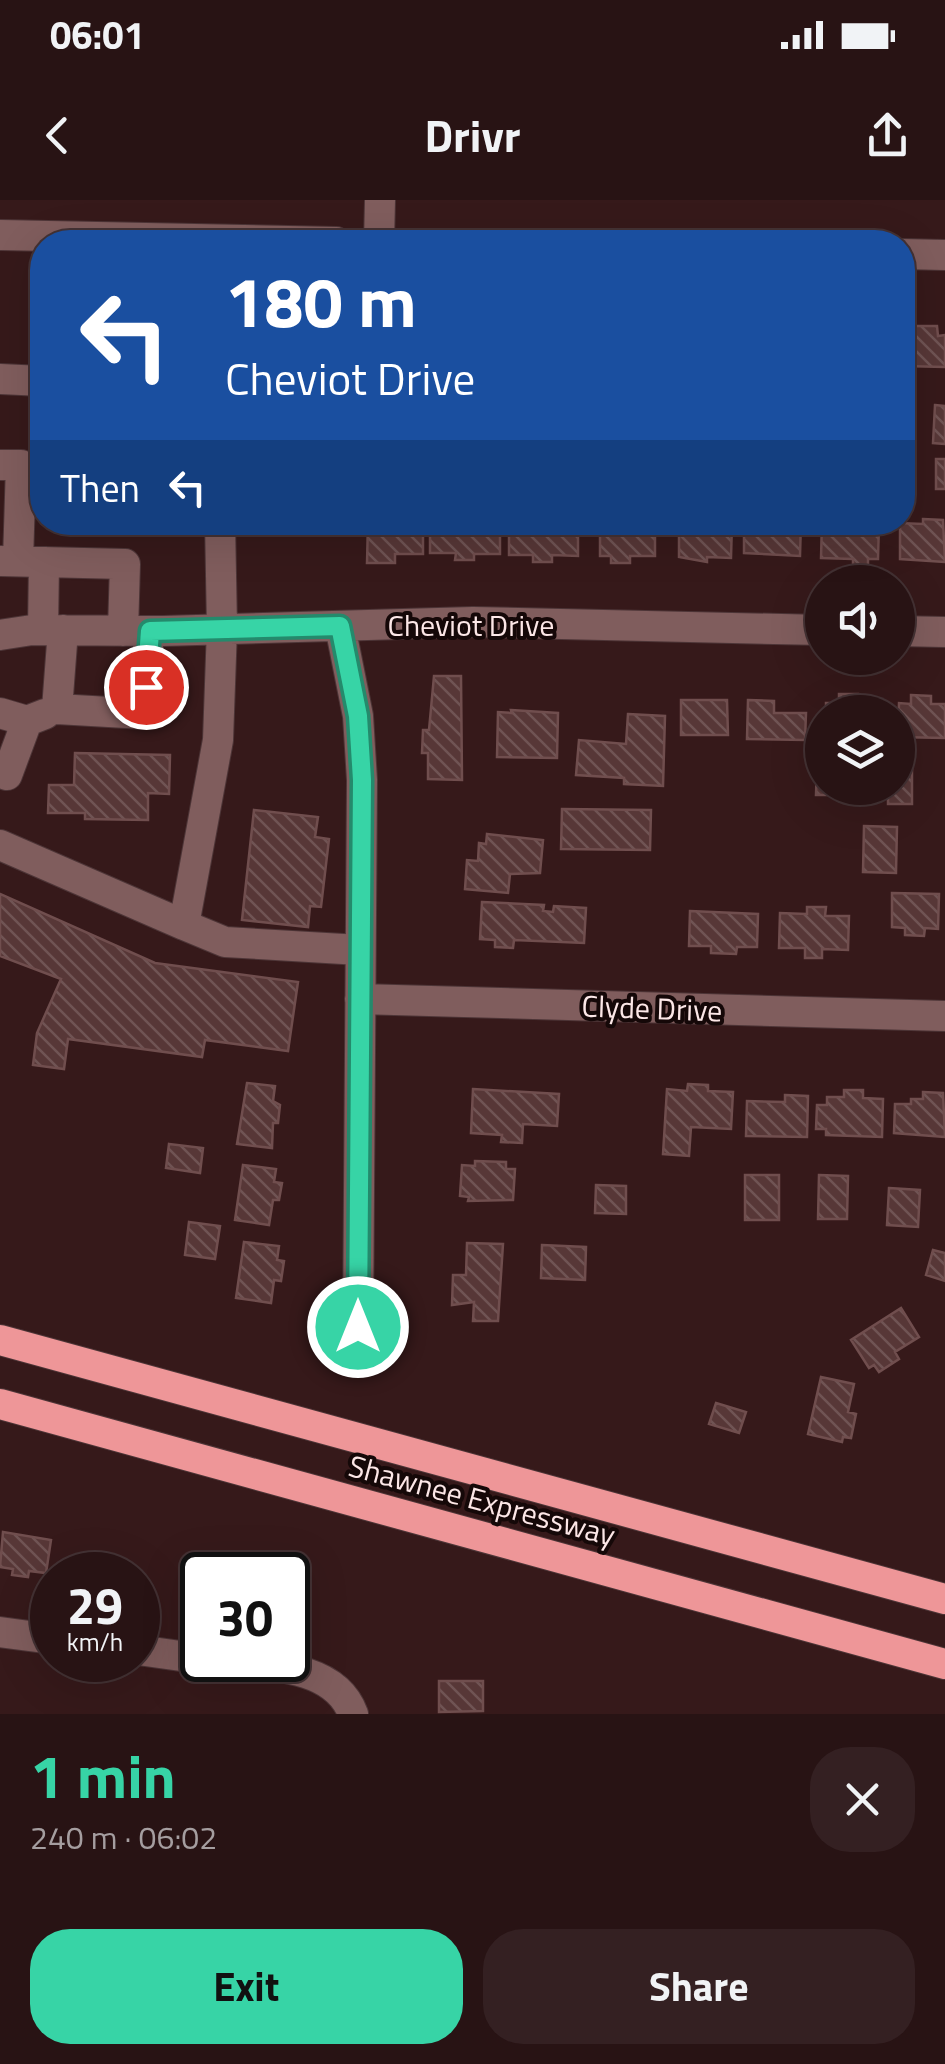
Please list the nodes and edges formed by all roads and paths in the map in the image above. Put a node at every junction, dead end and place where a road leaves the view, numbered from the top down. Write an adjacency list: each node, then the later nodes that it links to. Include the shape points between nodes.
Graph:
1 (380, 200): 2 (street)
2 (379, 230)
3 (0, 236): 4 (street)
4 (30, 237)
5 (915, 254): 6 (street)
6 (945, 255)
7 (0, 379): 8 (street)
8 (30, 380)
9 (0, 465): 11 (street, via 21,466)
10 (220, 535): 13 (street)
11 (21, 561): 14 (street); 16 (street, via 125,564)
12 (340, 626): 13 (street, Cheviot Drive); 15 (street, Cheviot Drive, via 473,622); 25 (street, via 361,764)
13 (222, 628): 16 (street, Cheviot Drive); 24 (street, via 218,740)
14 (53, 630): 16 (street, Cheviot Drive); 19 (street, Cheviot Drive); 20 (street)
15 (805, 630)
16 (136, 631): 20 (street, via 144,714)
17 (915, 631): 18 (street)
18 (945, 632)
19 (0, 635)
20 (57, 709): 21 (street)
21 (14, 717): 22 (street, via 7,775)
22 (0, 773)
23 (0, 846): 24 (street)
24 (184, 925): 25 (street, via 225,942)
25 (360, 950): 26 (street)
26 (360, 999): 27 (street, Clyde Drive); 28 (street)
27 (945, 1016)
28 (358, 1327)
29 (0, 1340): 31 (highway, Shawnee Expressway)
30 (0, 1404): 34 (highway, Shawnee Expressway)
31 (945, 1599)
32 (0, 1632): 33 (street)
33 (30, 1635)
34 (945, 1664)
35 (310, 1674): 36 (street)
36 (346, 1702)

